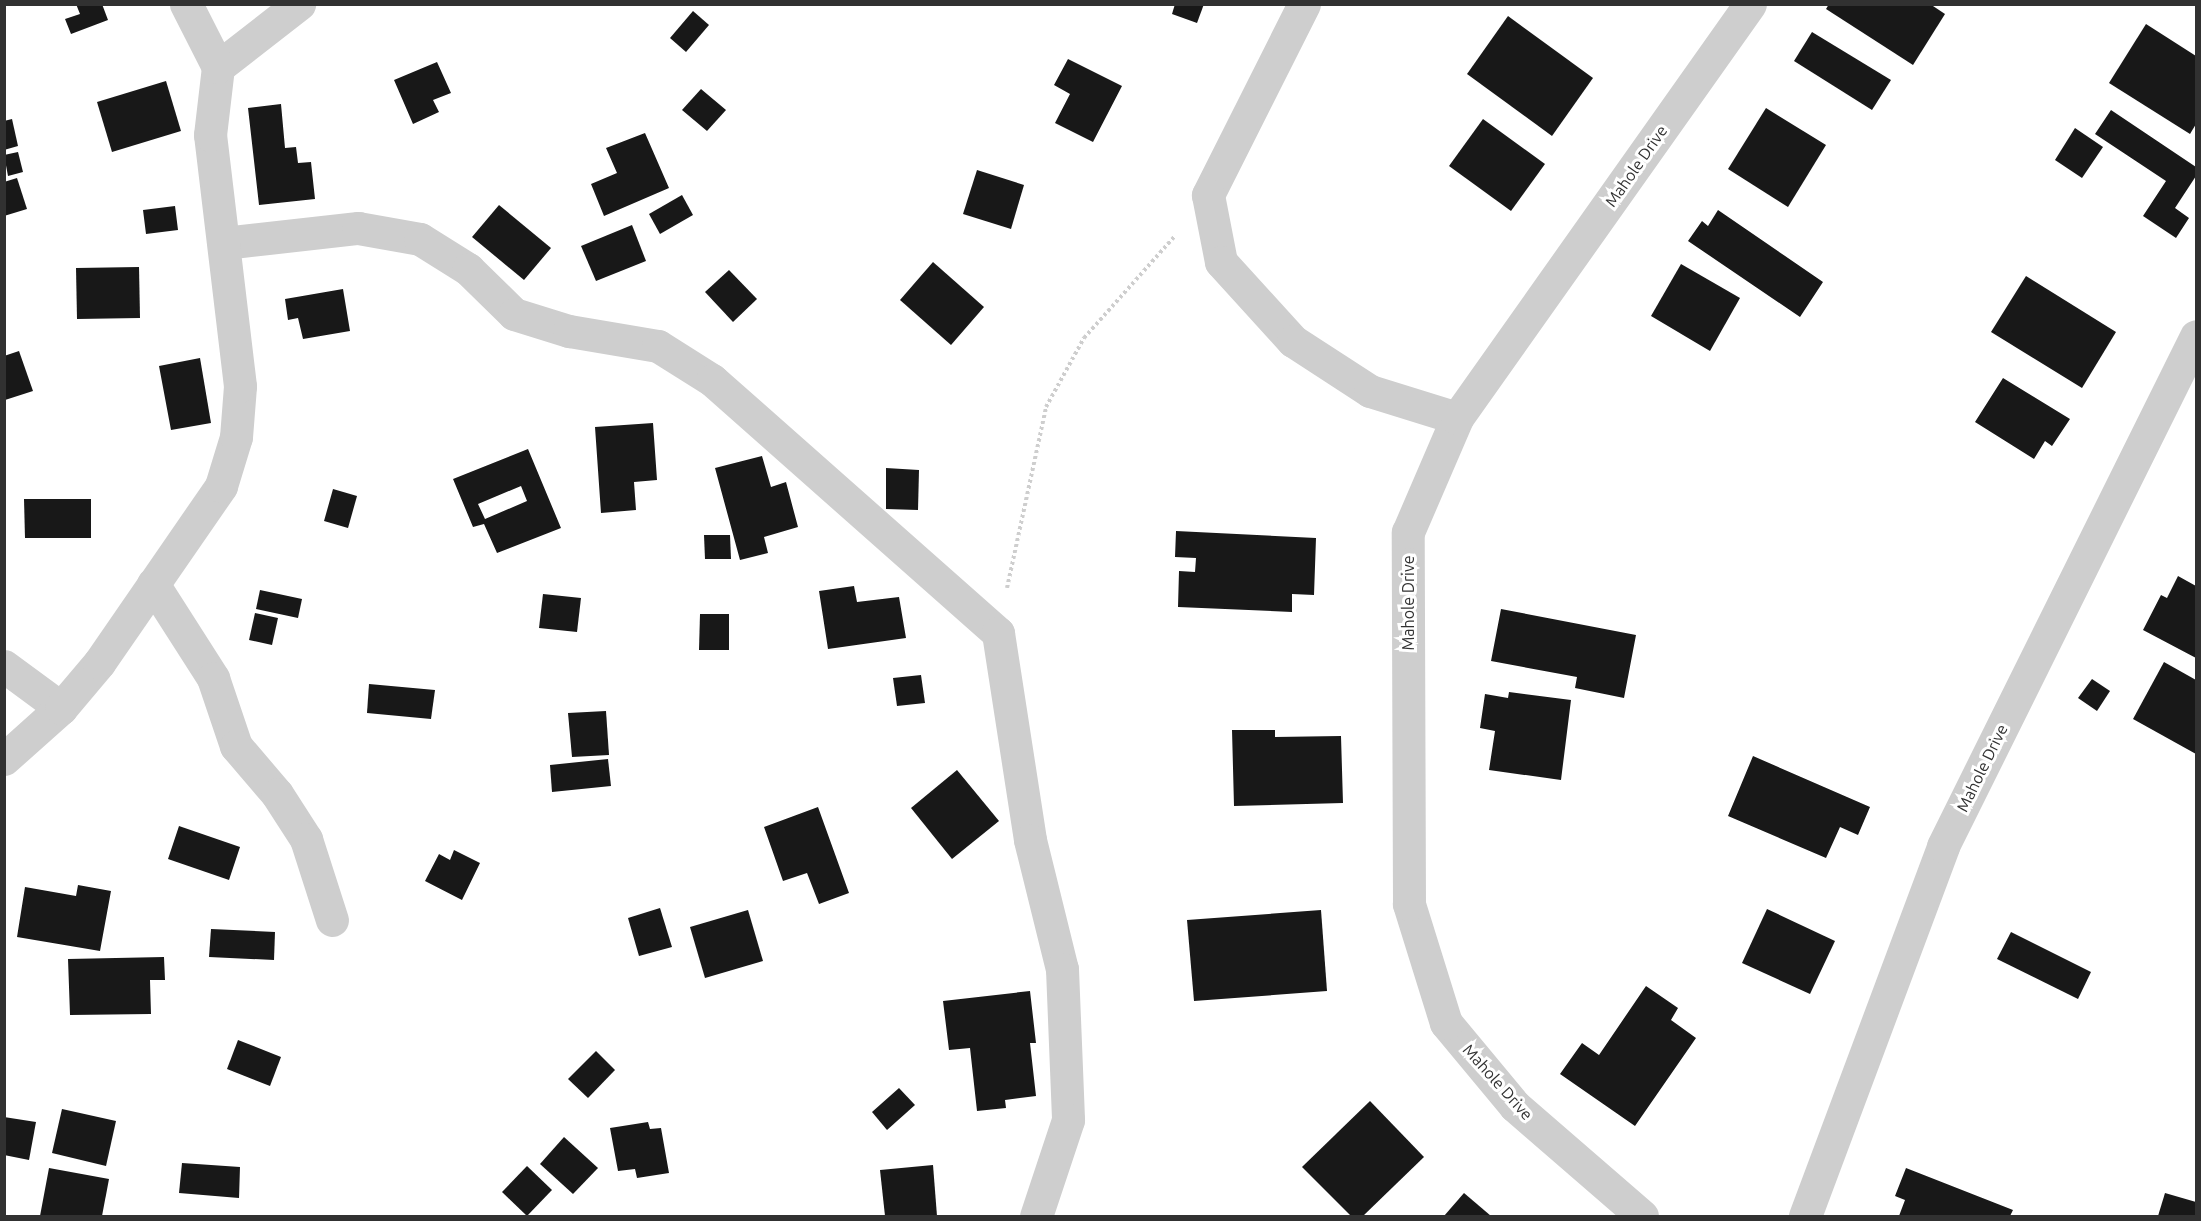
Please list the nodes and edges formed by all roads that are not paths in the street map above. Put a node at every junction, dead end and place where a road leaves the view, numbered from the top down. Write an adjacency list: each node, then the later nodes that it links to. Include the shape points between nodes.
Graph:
1 (186, 4): 5 (street)
2 (299, 4): 5 (street)
3 (1304, 4): 8 (street, via 1208,195 1221,262 1293,341 1370,391)
4 (1750, 4): 8 (street, Mahole Drive)
5 (218, 67): 6 (street, via 210,135)
6 (224, 243): 9 (street, via 240,386 236,437 221,486); 14 (street, via 358,228 420,239 468,269 514,314 569,331 658,346 712,380 998,633 1030,840 1062,969 1068,1120)
7 (2196, 336): 16 (street, Mahole Drive, via 1943,846)
8 (1457, 418): 15 (street, Mahole Drive, via 1408,532 1409,904 1446,1023 1515,1106)
9 (153, 584): 11 (street, via 99,663); 13 (street, via 213,678 236,746 277,794 306,839)
10 (4, 666): 11 (street)
11 (61, 708): 12 (street)
12 (4, 759)
13 (332, 920)
14 (1036, 1216)
15 (1642, 1216)
16 (1805, 1216)

